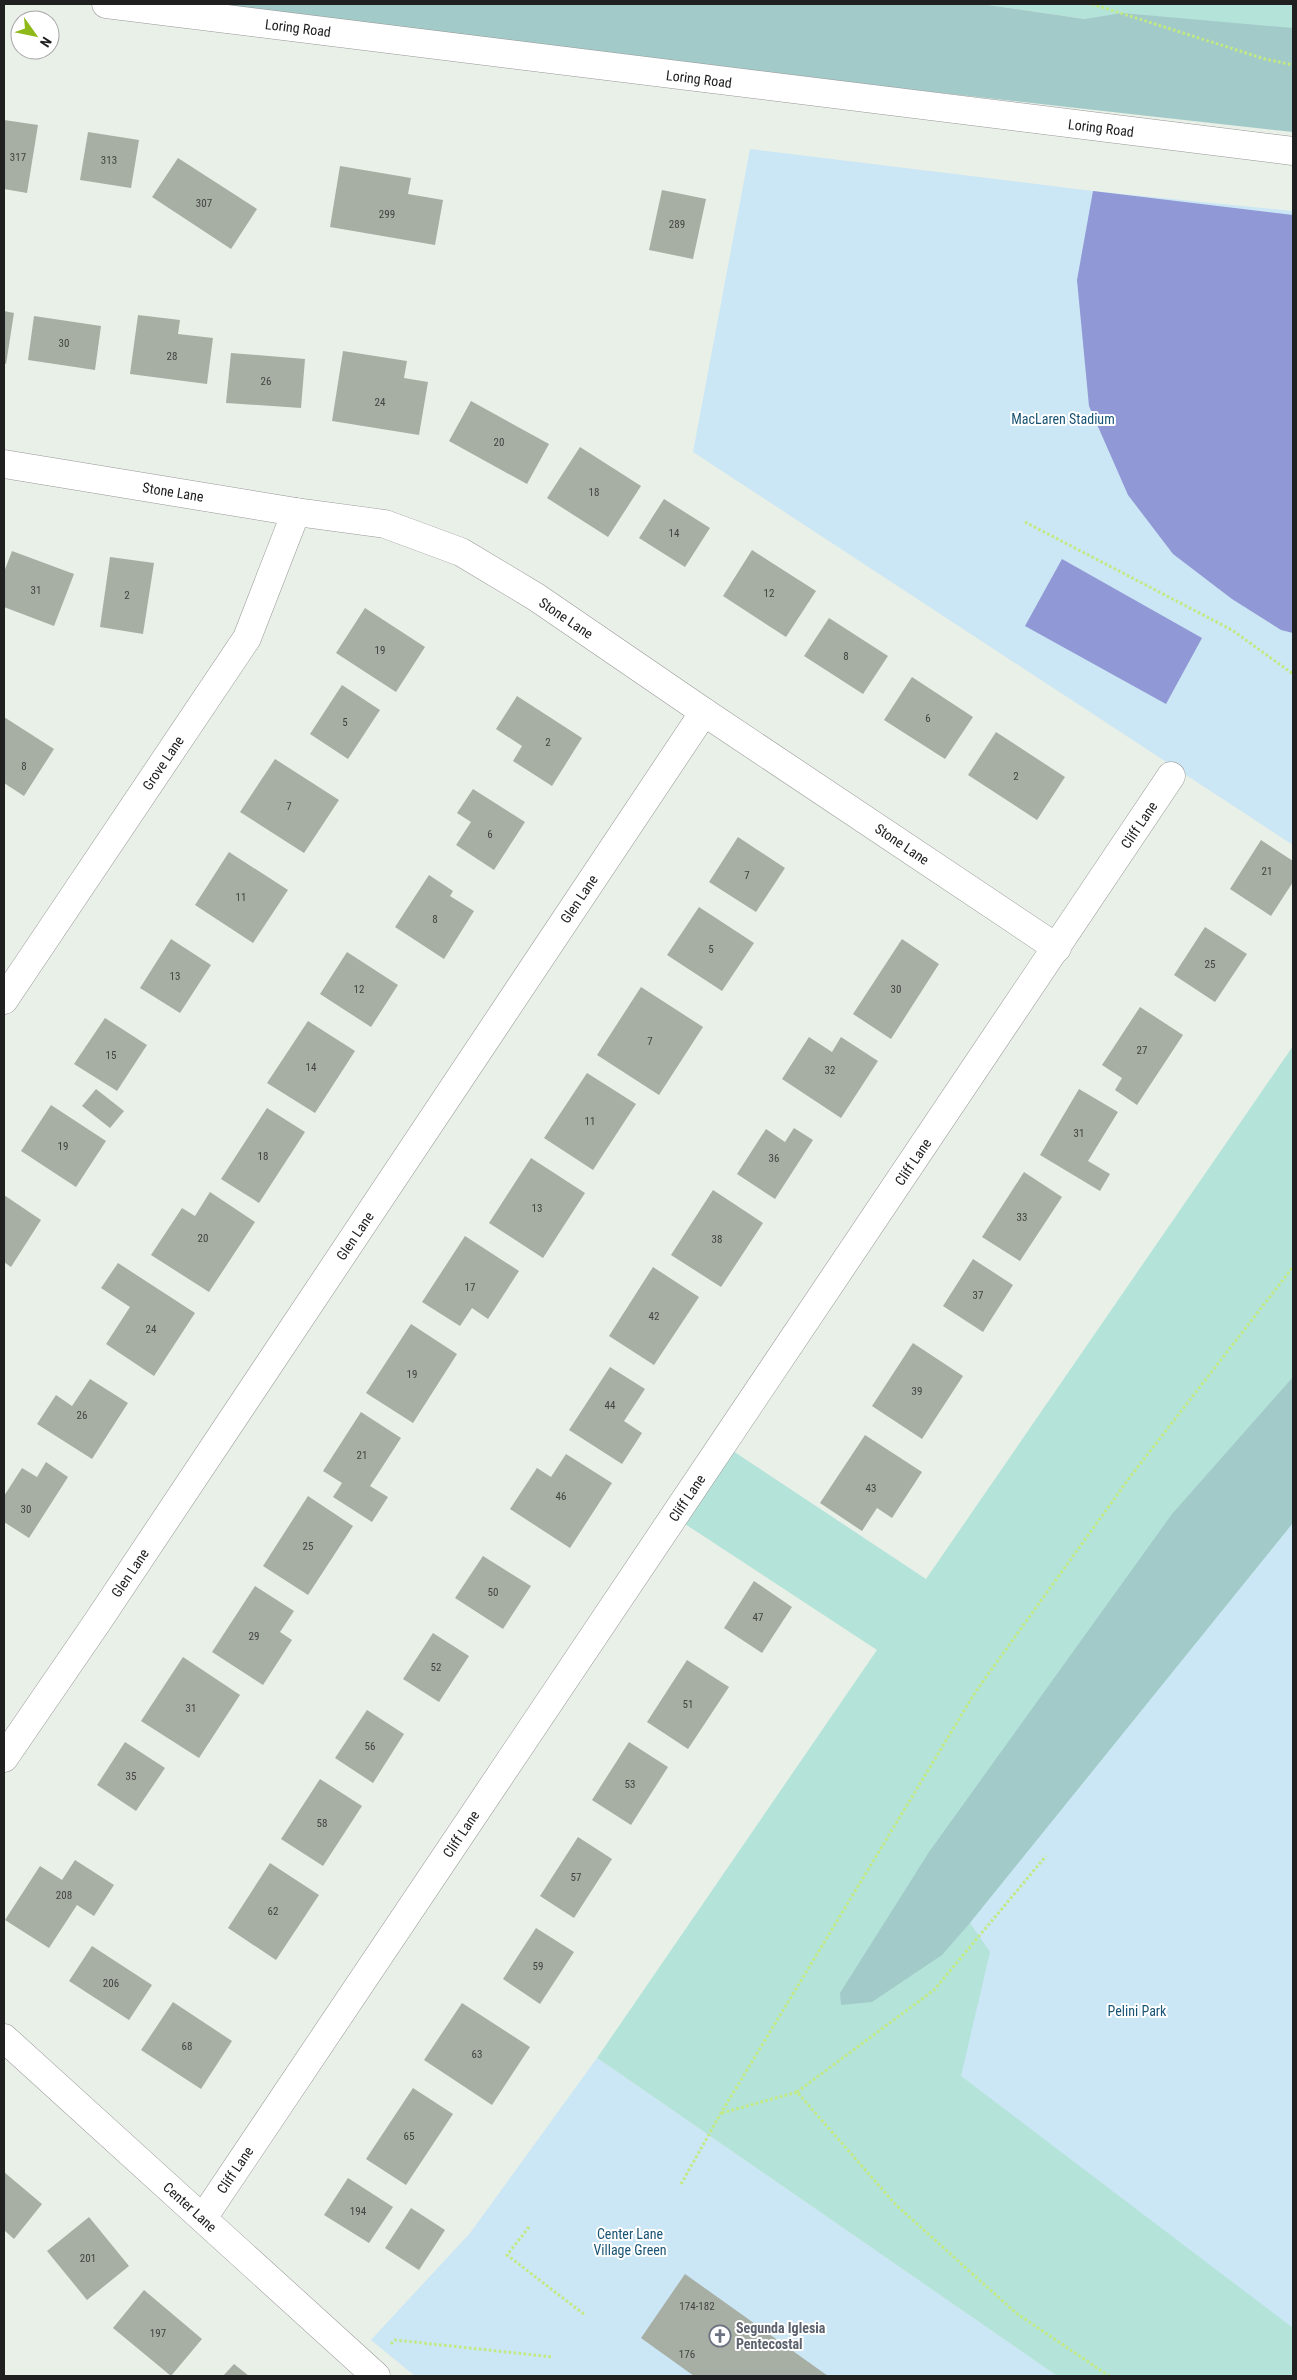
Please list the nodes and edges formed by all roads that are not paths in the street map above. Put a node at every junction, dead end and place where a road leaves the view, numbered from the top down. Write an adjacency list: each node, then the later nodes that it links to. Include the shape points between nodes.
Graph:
1 (106, 4): 2 (street, Loring Road)
2 (1293, 151)
3 (4, 464): 4 (street, Stone Lane)
4 (296, 512): 5 (street, Stone Lane, via 384,524 461,552 536,597); 8 (street, Grove Lane, via 246,638)
5 (704, 712): 7 (street, Stone Lane); 9 (street, Glen Lane)
6 (1172, 776): 7 (street, Cliff Lane)
7 (1057, 948): 11 (street, Cliff Lane)
8 (4, 1000)
9 (4, 1758)
10 (4, 2038): 11 (street, Center Lane)
11 (202, 2218): 12 (street, Center Lane)
12 (372, 2372)

